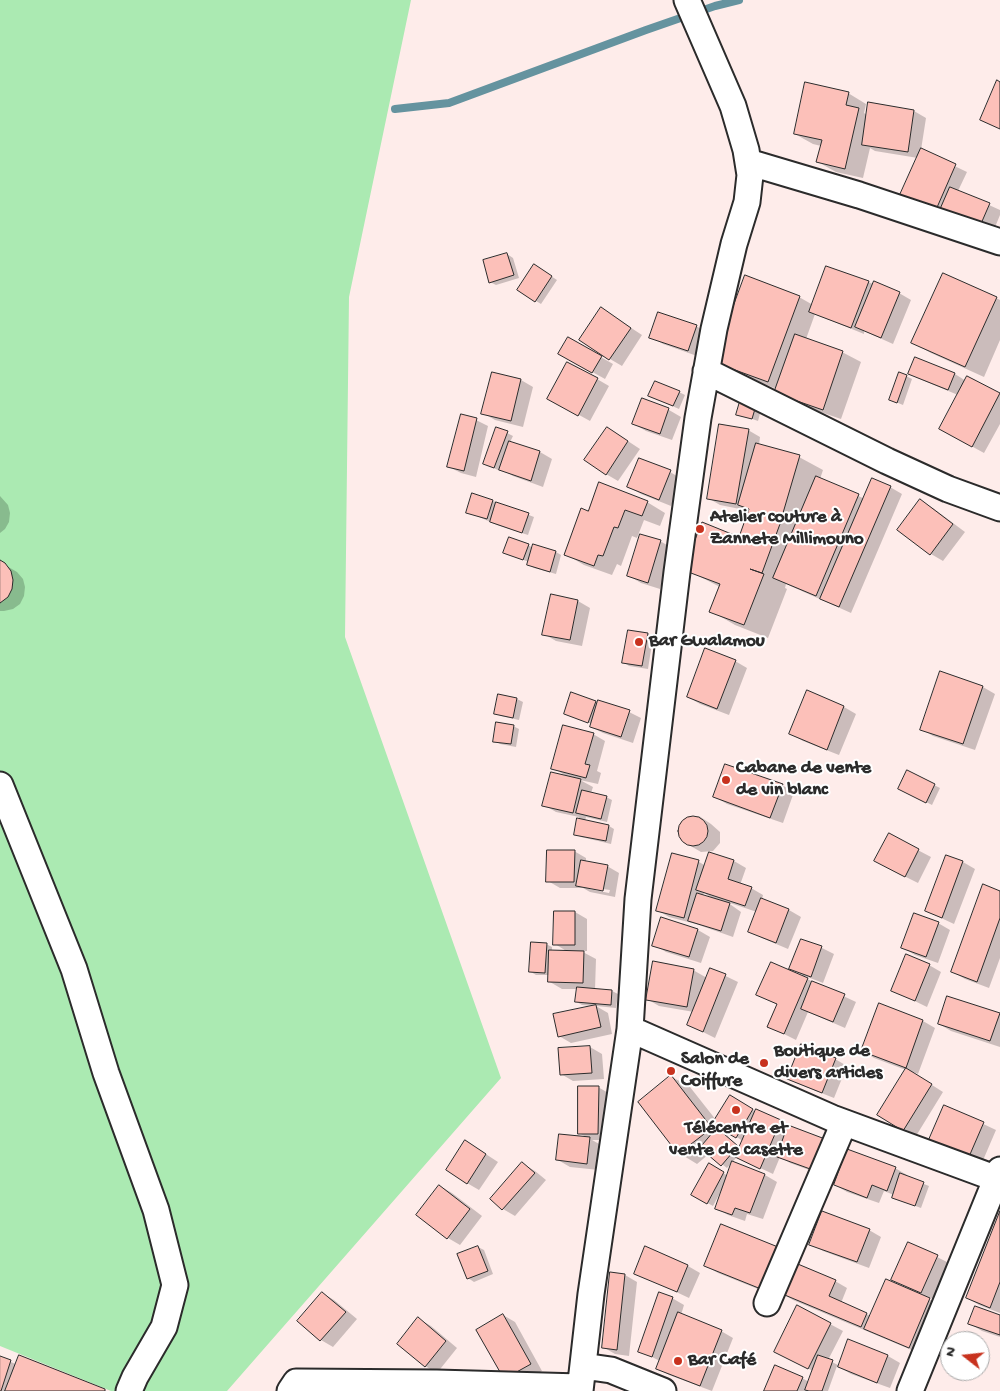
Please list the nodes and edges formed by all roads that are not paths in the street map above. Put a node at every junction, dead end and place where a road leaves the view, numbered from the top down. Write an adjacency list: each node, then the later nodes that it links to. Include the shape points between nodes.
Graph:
1 (686, 0): 2 (street, via 733,106)
2 (748, 162): 3 (street); 4 (street, via 747,202 734,244)
3 (1000, 242)
4 (706, 371): 5 (street, via 887,461); 7 (street, via 678,562 638,899)
5 (1000, 508)
6 (0, 785): 12 (street, via 74,969 106,1073 156,1210 175,1285 164,1327)
7 (630, 1029): 8 (street); 11 (street)
8 (844, 1123): 9 (street); 10 (street)
9 (999, 1176): 15 (street)
10 (767, 1303)
11 (581, 1381): 13 (street, via 296,1382); 14 (street, via 611,1370)
12 (129, 1391)
13 (290, 1391)
14 (663, 1391)
15 (910, 1391)

